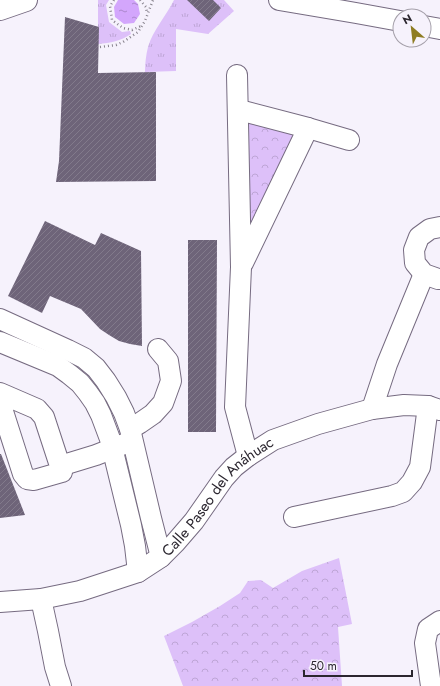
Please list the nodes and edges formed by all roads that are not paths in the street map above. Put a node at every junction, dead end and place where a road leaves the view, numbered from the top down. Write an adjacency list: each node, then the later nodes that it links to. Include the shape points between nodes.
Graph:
1 (26, 0): 3 (main road)
2 (279, 0): 4 (street)
3 (0, 9)
4 (392, 20)
5 (237, 75): 6 (street)
6 (239, 110): 7 (street); 10 (street)
7 (308, 128): 8 (street); 10 (street)
8 (348, 140)
9 (440, 227): 11 (street, via 430,229 419,237 414,250 415,263)
10 (241, 267): 21 (street, via 236,407)
11 (432, 276): 17 (street, via 387,364)
12 (0, 319): 18 (street, via 84,358 96,368 116,397)
13 (0, 342): 20 (street, via 58,366 80,383 96,404 106,426)
14 (158, 349): 18 (street, via 168,362 171,381 163,403 140,424)
15 (2, 394): 19 (street, via 0,402); 22 (street, via 37,409 44,417)
16 (434, 408): 17 (street, Calle Paseo del Anáhuac, via 404,404); 23 (street, via 420,467 403,492)
17 (372, 409): 21 (street, Calle Paseo del Anáhuac, via 273,440)
18 (132, 439): 20 (street); 24 (street)
19 (6, 443): 22 (street, via 27,480 34,480)
20 (113, 452): 22 (street, via 96,455); 25 (street)
21 (248, 456): 26 (street, Calle Paseo del Anáhuac, via 224,478 194,521)
22 (61, 469)
23 (294, 517)
24 (151, 518): 25 (street); 26 (street)
25 (131, 525): 27 (street)
26 (161, 557): 27 (street, Calle Paseo del Anáhuac)
27 (138, 572): 28 (street, Calle Paseo del Anáhuac, via 80,591)
28 (41, 599): 29 (street, Calle Paseo del Anáhuac); 31 (street)
29 (0, 602)
30 (440, 621): 32 (street, via 428,629 425,643)
31 (61, 686)
32 (431, 686)

